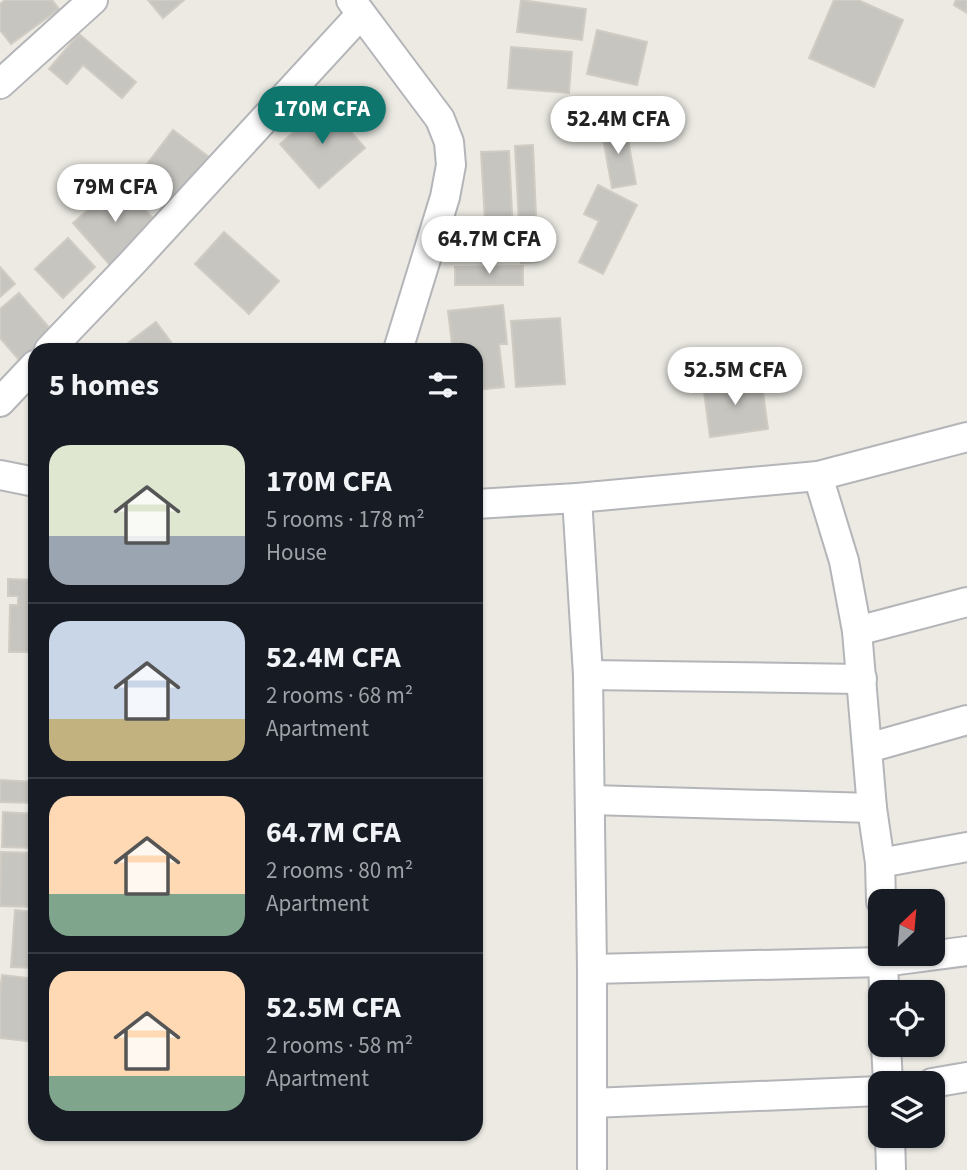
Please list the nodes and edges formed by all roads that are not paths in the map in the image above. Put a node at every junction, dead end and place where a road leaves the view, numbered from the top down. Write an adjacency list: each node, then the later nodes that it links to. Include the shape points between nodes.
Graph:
1 (93, 0): 3 (street)
2 (356, 7): 4 (street); 5 (street, via 440,119 449,142 451,165 445,197)
3 (0, 84)
4 (57, 343)
5 (400, 343)
6 (28, 372): 7 (street)
7 (0, 402)
8 (967, 437): 10 (street)
9 (0, 475): 11 (street)
10 (818, 477): 12 (street); 15 (street, via 844,561)
11 (28, 481)
12 (578, 498): 13 (street); 16 (street)
13 (483, 504)
14 (967, 602): 15 (street)
15 (857, 631): 17 (street)
16 (589, 675): 17 (street); 20 (street)
17 (862, 679): 19 (street)
18 (967, 720): 19 (street)
19 (868, 748): 21 (street)
20 (591, 800): 21 (street); 28 (street)
21 (872, 807): 23 (street)
22 (967, 847): 23 (street)
23 (880, 863): 24 (street)
24 (881, 889)
25 (967, 951): 26 (street)
26 (945, 953)
27 (868, 959): 28 (street)
28 (592, 969): 32 (street)
29 (967, 1077): 30 (street)
30 (945, 1081)
31 (868, 1092): 32 (street)
32 (592, 1103): 34 (street)
33 (890, 1148): 35 (street)
34 (592, 1170)
35 (891, 1170)

